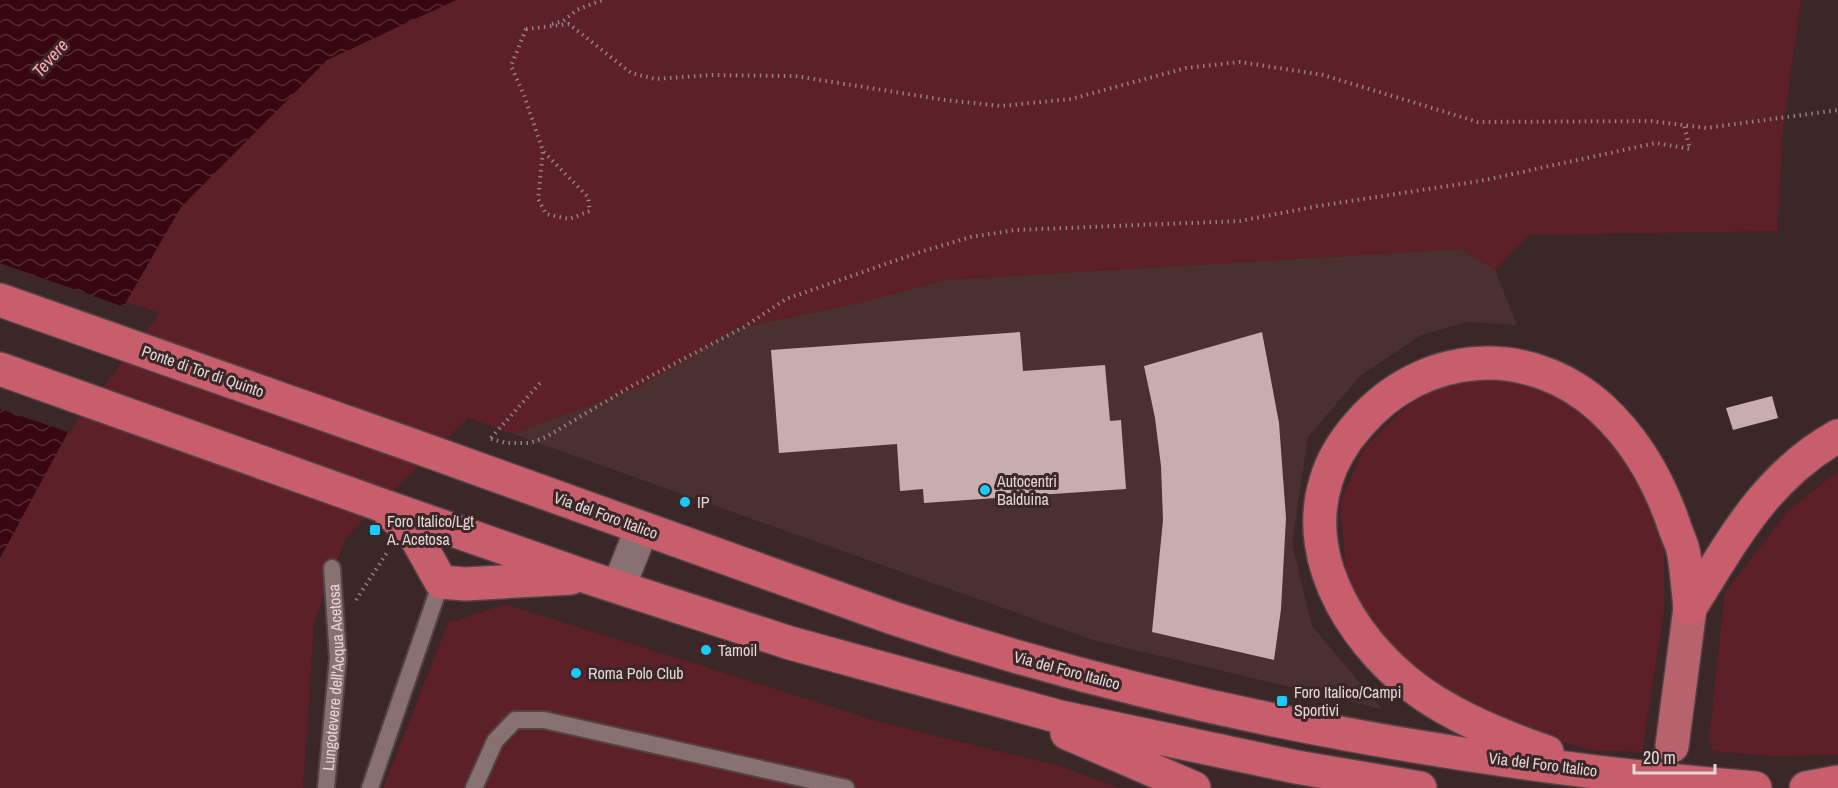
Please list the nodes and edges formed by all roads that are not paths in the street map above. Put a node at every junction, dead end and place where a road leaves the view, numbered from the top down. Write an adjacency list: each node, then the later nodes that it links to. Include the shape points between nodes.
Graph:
1 (0, 300): 4 (highway, Ponte di Tor di Quinto)
2 (0, 369): 5 (highway)
3 (1838, 436): 10 (highway, via 1794,466 1761,499)
4 (406, 442): 6 (highway, Via del Foro Italico)
5 (384, 506): 8 (highway, via 417,539); 9 (highway)
6 (642, 528): 9 (street); 13 (highway, Via del Foro Italico, via 962,642 1163,694 1345,733)
7 (332, 568): 15 (lane, Lungotevere dell'Acqua Acetosa, via 338,658)
8 (441, 582): 9 (highway); 16 (lane)
9 (604, 582): 11 (highway, via 790,643)
10 (1690, 608): 12 (main road); 13 (highway, via 1684,553 1671,515 1640,453 1593,401 1545,372 1480,362 1420,377 1374,408 1331,466 1320,523 1327,568 1358,629 1384,661 1456,715 1581,764)
11 (977, 694): 19 (highway); 20 (highway, via 1171,741)
12 (1672, 746)
13 (1630, 775): 21 (highway, Via del Foro Italico)
14 (1838, 782): 22 (highway)
15 (326, 788)
16 (370, 788)
17 (474, 788): 18 (lane, via 495,741 514,720 544,720)
18 (846, 788)
19 (1194, 788)
20 (1420, 788)
21 (1755, 788)
22 (1806, 788)

